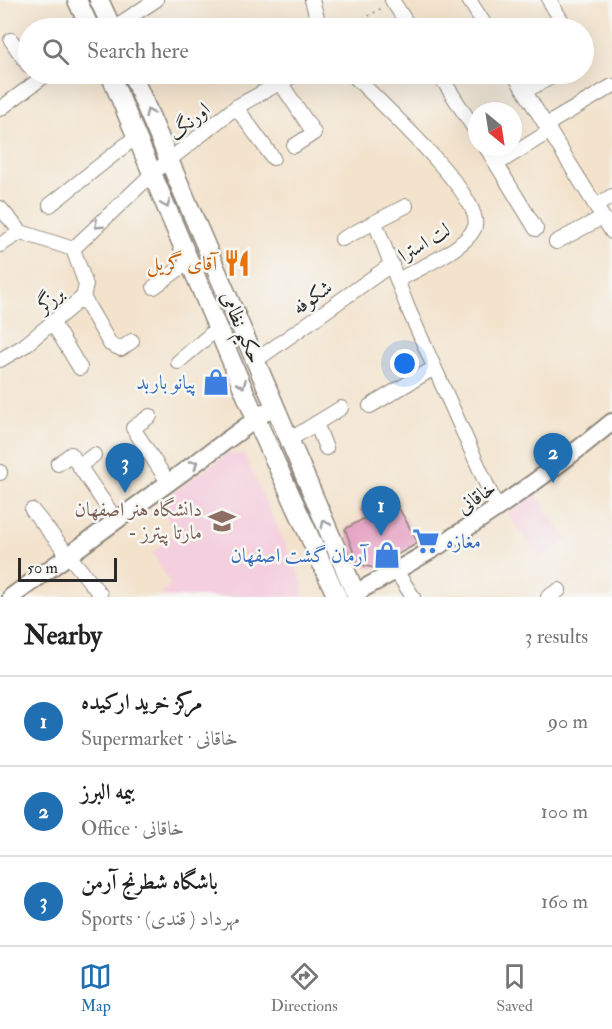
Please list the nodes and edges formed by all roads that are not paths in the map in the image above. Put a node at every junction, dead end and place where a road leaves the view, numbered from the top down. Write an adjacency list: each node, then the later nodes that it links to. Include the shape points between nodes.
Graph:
1 (77, 0): 8 (main road)
2 (99, 0): 9 (main road)
3 (156, 0): 10 (street)
4 (312, 0): 11 (street)
5 (469, 0): 13 (street)
6 (549, 0): 14 (street)
7 (392, 1): 12 (street)
8 (85, 18)
9 (108, 18)
10 (128, 18)
11 (317, 18)
12 (403, 18)
13 (481, 18)
14 (560, 18)
15 (11, 40): 16 (street)
16 (18, 50)
17 (30, 84): 29 (street)
18 (114, 84): 32 (main road, حکیم نظامی)
19 (136, 84): 36 (main road, حکیم نظامی, one-way to 19)
20 (276, 84): 28 (street, اورنگ)
21 (281, 84): 33 (street, via 314,133)
22 (361, 84): 54 (street, لت استرا, via 424,142 465,198 476,220 474,230 462,243)
23 (445, 84): 30 (street)
24 (520, 84): 27 (street)
25 (538, 84): 27 (street)
26 (612, 86): 31 (street)
27 (525, 91): 31 (street)
28 (236, 107): 35 (street); 36 (street, اورنگ)
29 (0, 109)
30 (468, 119)
31 (548, 128): 37 (street); 43 (street)
32 (137, 136): 38 (main road, حکیم نظامی); 40 (street)
33 (294, 146)
34 (492, 156): 37 (street)
35 (273, 158)
36 (170, 162): 38 (street, اورنگ); 61 (main road, حکیم نظامی)
37 (497, 164): 45 (street)
38 (153, 173): 51 (street, اورنگ, one-way to 51); 52 (main road, حکیم نظامی, one-way to 52)
39 (612, 196): 43 (street)
40 (50, 205)
41 (406, 206): 44 (street)
42 (0, 208): 46 (street)
43 (599, 211): 47 (street); 49 (street)
44 (375, 222): 48 (street); 53 (street)
45 (536, 229)
46 (21, 232): 50 (street); 51 (street)
47 (612, 232)
48 (342, 239)
49 (556, 242)
50 (0, 245)
51 (73, 249): 56 (street, برزگر, via 86,285)
52 (190, 261): 55 (street); 58 (main road, حکیم نظامی)
53 (392, 264): 54 (street); 61 (street, شکوفه)
54 (398, 280): 64 (street, لت استرا)
55 (154, 287)
56 (83, 297): 57 (street, برزگر); 59 (street, via 110,345 121,349)
57 (52, 322): 60 (street, برزگر); 63 (street)
58 (218, 328): 62 (street); 69 (main road, حکیم نظامی, one-way to 69)
59 (132, 341)
60 (0, 360)
61 (255, 361): 65 (main road, حکیم نظامی)
62 (178, 362)
63 (80, 368)
64 (434, 368): 66 (street); 78 (street, لت استرا)
65 (274, 406): 69 (street); 72 (main road, حکیم نظامی)
66 (370, 406)
67 (341, 408): 71 (street)
68 (150, 416): 77 (street, via 133,428)
69 (256, 419): 77 (street, one-way to 69); 86 (main road, حکیم نظامی)
70 (612, 422): 78 (street, خاقانی)
71 (316, 423): 72 (street); 73 (street)
72 (289, 440): 84 (main road, حکیم نظامی, one-way to 72)
73 (326, 448)
74 (94, 455): 76 (street)
75 (58, 464): 76 (street, via 71,453)
76 (79, 465): 80 (street)
77 (168, 483): 80 (street)
78 (497, 508): 82 (street, خاقانی, via 450,541)
79 (32, 510): 81 (street)
80 (116, 520): 81 (street)
81 (67, 556): 83 (street); 85 (street)
82 (396, 571): 84 (street, خاقانی); 87 (street)
83 (100, 594)
84 (356, 595)
85 (11, 597)
86 (337, 597)
87 (413, 597)

